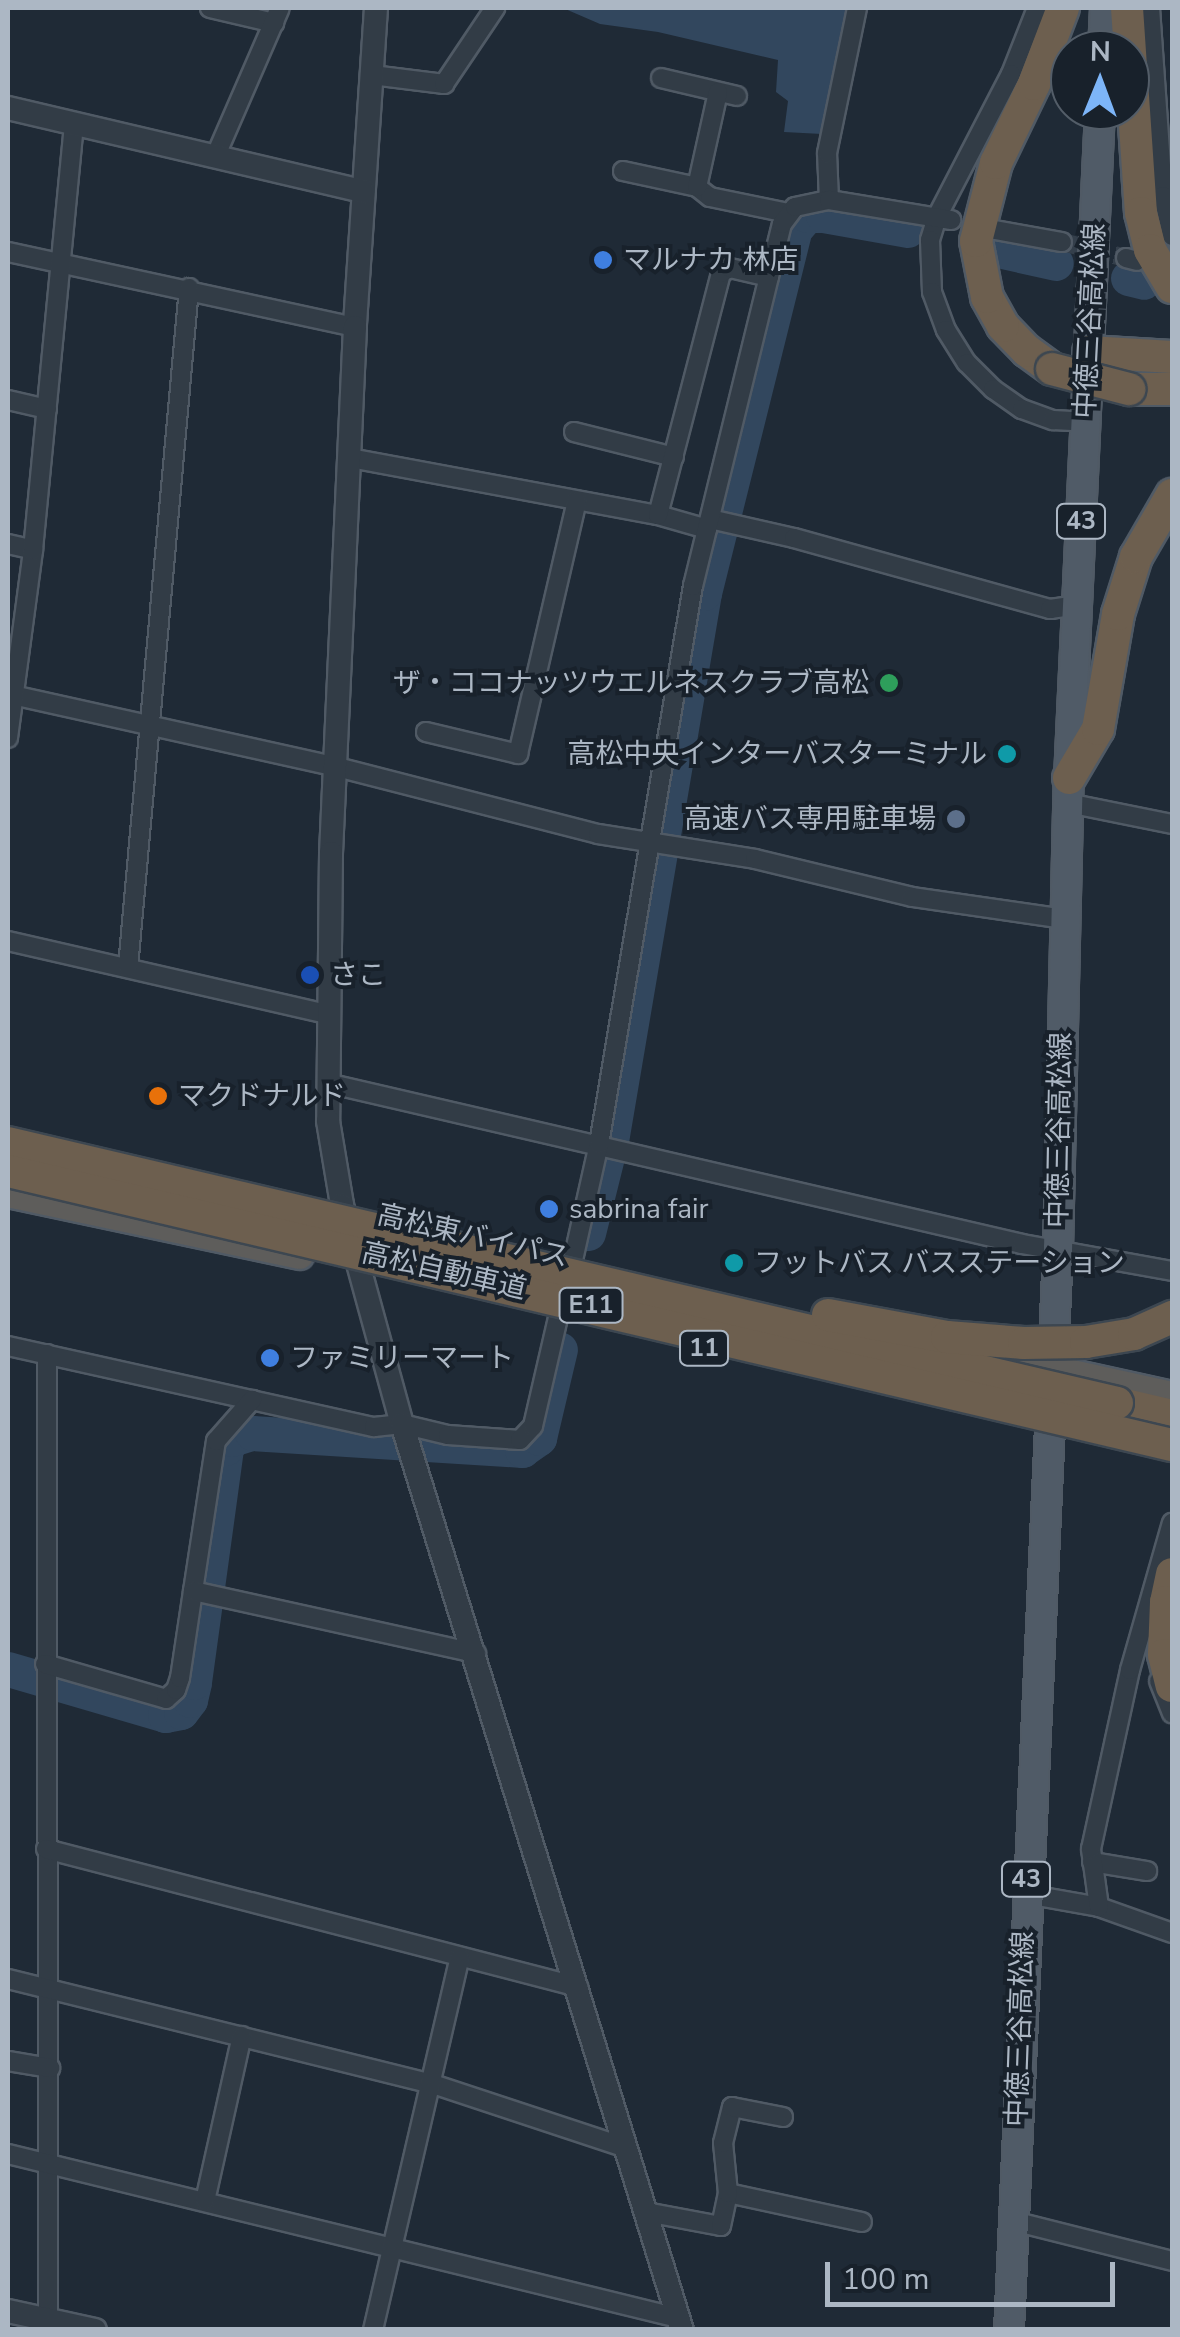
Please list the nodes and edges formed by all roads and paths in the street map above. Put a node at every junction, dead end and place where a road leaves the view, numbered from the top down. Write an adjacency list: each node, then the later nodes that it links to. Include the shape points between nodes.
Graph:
1 (210, 8): 9 (street)
2 (376, 8): 10 (street)
3 (495, 8): 10 (street, via 444,84)
4 (857, 8): 21 (street, via 827,152)
5 (1037, 8): 23 (street)
6 (1063, 8): 35 (highway, bridge, via 996,163 976,241 987,298 1027,352 1052,368 1129,389)
7 (1127, 8): 30 (highway, via 1141,213 1150,250)
8 (1150, 8): 25 (street)
9 (277, 15): 17 (street)
10 (372, 75): 20 (street)
11 (661, 78): 12 (street)
12 (718, 92): 13 (street); 19 (street)
13 (737, 96)
14 (8, 108): 15 (street)
15 (74, 124): 17 (street); 28 (street)
16 (1099, 130): 33 (main road, 中徳三谷高松線 / 43)
17 (216, 156): 20 (street)
18 (623, 171): 19 (street)
19 (697, 187): 22 (street, via 710,197)
20 (364, 191): 32 (street)
21 (829, 200): 22 (street); 23 (street)
22 (788, 213): 29 (street)
23 (944, 219): 38 (street, via 930,240 932,292 967,363 1022,410)
24 (996, 230): 26 (street)
25 (1172, 236)
26 (1062, 242)
27 (8, 252): 28 (street)
28 (62, 264): 31 (street); 37 (street)
29 (769, 277): 40 (street, via 730,268 721,273); 45 (street)
30 (1172, 287)
31 (189, 288): 32 (street); 50 (street)
32 (355, 327): 41 (street)
33 (1089, 352): 34 (highway); 38 (main road, 中徳三谷高松線 / 43)
34 (1172, 357)
35 (1172, 389)
36 (8, 400): 37 (street)
37 (46, 408): 47 (street)
38 (1086, 422): 48 (main road, 中徳三谷高松線 / 43)
39 (574, 432): 40 (street)
40 (674, 457): 44 (street)
41 (350, 458): 43 (street); 53 (street)
42 (1172, 494): 54 (highway, via 1136,558 1118,614 1098,728)
43 (577, 501): 44 (street); 51 (street, via 518,754)
44 (658, 515): 45 (street)
45 (715, 523): 48 (street, via 794,538 1050,609); 56 (street)
46 (8, 544): 47 (street)
47 (33, 550): 49 (street)
48 (1077, 606): 54 (main road, 中徳三谷高松線 / 43)
49 (10, 694): 50 (street); 52 (street)
50 (153, 724): 53 (street); 59 (street)
51 (426, 732)
52 (8, 738)
53 (337, 767): 56 (street); 60 (street)
54 (1069, 790): 55 (street); 57 (main road, 中徳三谷高松線 / 43)
55 (1172, 824)
56 (657, 845): 57 (street); 64 (street)
57 (1064, 920): 68 (main road, 中徳三谷高松線 / 43)
58 (8, 941): 59 (street)
59 (128, 967): 60 (street)
60 (328, 1014): 61 (street)
61 (327, 1083): 64 (street); 67 (street)
62 (8, 1128): 67 (highway, 高松東バイパス / 11)
63 (8, 1142): 69 (highway, 高松自動車道 / E11, bridge)
64 (605, 1146): 68 (street); 70 (street)
65 (8, 1171): 83 (highway, 高松自動車道 / E11, bridge)
66 (8, 1193): 71 (highway, 高松東バイパス / 11)
67 (342, 1205): 70 (highway, 高松東バイパス / 11); 71 (street)
68 (1058, 1250): 72 (street); 77 (main road, 中徳三谷高松線 / 43)
69 (482, 1253): 74 (highway, bridge, via 947,1336 1086,1342 1134,1334); 80 (highway, 高松自動車道 / E11, bridge)
70 (573, 1260): 77 (highway, 高松東バイパス / 11)
71 (359, 1268): 73 (highway, 高松東バイパス / 11); 81 (street)
72 (1172, 1271)
73 (559, 1313): 81 (street, via 533,1426 520,1440); 82 (highway, 高松東バイパス / 11)
74 (1172, 1318)
75 (8, 1346): 76 (street)
76 (47, 1354): 79 (street); 90 (street)
77 (1051, 1371): 78 (highway, 高松東バイパス / 11); 82 (main road, 中徳三谷高松線 / 43)
78 (1172, 1396)
79 (252, 1400): 81 (street); 87 (street, via 216,1441)
80 (1172, 1416)
81 (403, 1428): 89 (street)
82 (1049, 1428): 84 (highway, 高松東バイパス / 11); 96 (main road, 中徳三谷高松線 / 43)
83 (1172, 1445)
84 (1172, 1457)
85 (1172, 1523): 88 (street)
86 (1172, 1574): 91 (highway, via 1164,1655)
87 (201, 1593): 89 (street); 90 (street, via 180,1678 166,1699)
88 (1150, 1611): 92 (street, via 1161,1689); 94 (street, via 1130,1670)
89 (476, 1653): 101 (street)
90 (45, 1675): 93 (street)
91 (1172, 1686)
92 (1172, 1713)
93 (46, 1850): 99 (street); 102 (street)
94 (1092, 1862): 95 (street); 97 (street)
95 (1146, 1870)
96 (1026, 1894): 97 (street); 114 (main road, 中徳三谷高松線 / 43)
97 (1099, 1907): 98 (street)
98 (1172, 1934)
99 (460, 1957): 101 (street); 106 (street)
100 (8, 1979): 102 (street)
101 (578, 1987): 108 (street)
102 (48, 1990): 103 (street); 105 (street)
103 (242, 2036): 106 (street); 112 (street)
104 (8, 2061): 105 (street)
105 (50, 2068): 110 (street)
106 (433, 2084): 108 (street); 116 (street)
107 (783, 2117): 111 (street, via 732,2106 723,2143)
108 (627, 2148): 113 (street)
109 (8, 2154): 110 (street)
110 (50, 2164): 112 (street); 120 (street)
111 (728, 2193): 113 (street, via 721,2226); 115 (street)
112 (205, 2201): 116 (street)
113 (646, 2212): 119 (street)
114 (1013, 2221): 117 (street); 123 (main road, 中徳三谷高松線 / 43)
115 (862, 2222)
116 (394, 2246): 119 (street); 122 (street)
117 (1172, 2261)
118 (8, 2311): 120 (street)
119 (680, 2324)
120 (49, 2325): 121 (street)
121 (94, 2330)
122 (373, 2330)
123 (1009, 2330)

